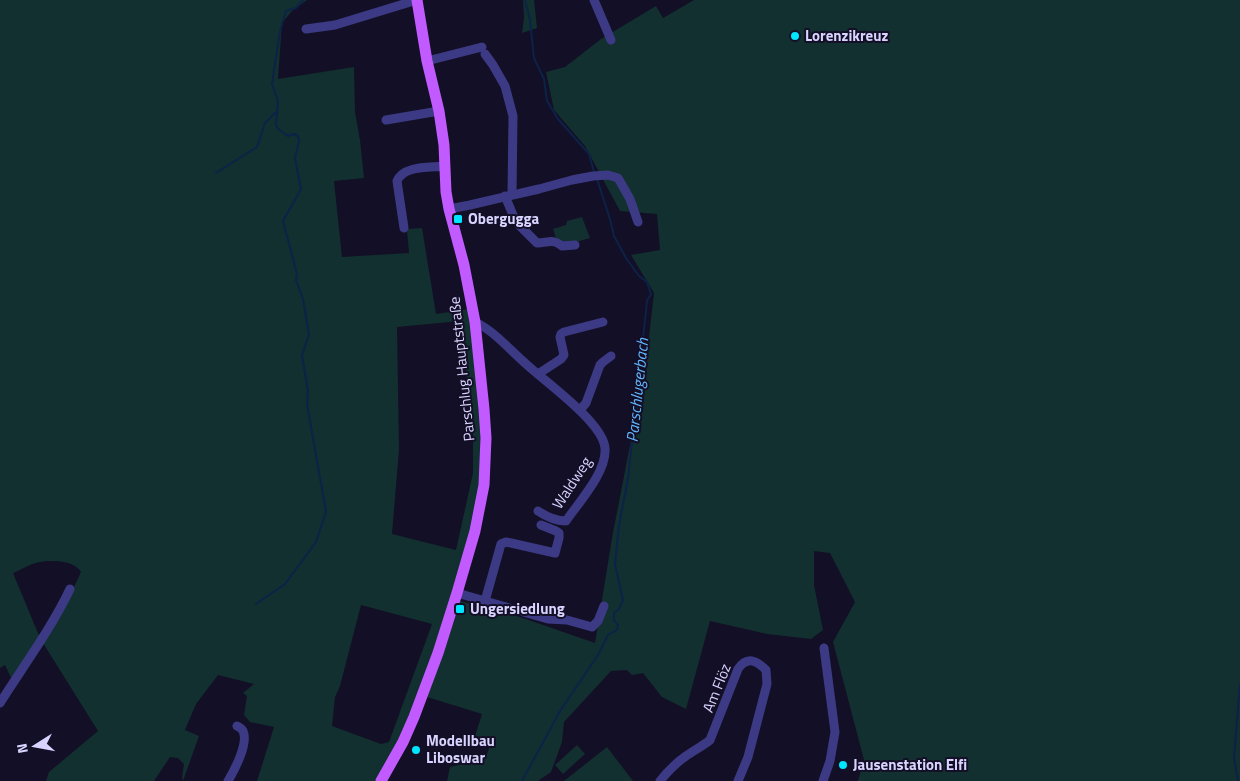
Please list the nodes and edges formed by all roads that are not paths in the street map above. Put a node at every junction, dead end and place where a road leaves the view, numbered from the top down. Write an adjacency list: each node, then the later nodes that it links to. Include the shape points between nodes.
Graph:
1 (417, 0): 3 (street, via 335,25); 5 (main road, Parschlug Hauptstraße)
2 (594, 0): 4 (street)
3 (306, 29)
4 (611, 40)
5 (427, 61): 6 (main road, Parschlug Hauptstraße); 9 (street, via 483,50 493,65 505,86 513,116)
6 (439, 111): 7 (street); 8 (main road, Parschlug Hauptstraße)
7 (386, 120)
8 (445, 166): 10 (main road, Parschlug Hauptstraße); 12 (street, via 412,170 399,177)
9 (509, 195): 10 (street); 11 (street, via 572,180 599,176 618,178); 13 (street, via 513,215 537,243 551,241 562,246)
10 (449, 209): 14 (main road, Parschlug Hauptstraße)
11 (638, 222)
12 (404, 228)
13 (575, 246)
14 (475, 322): 17 (street, Waldweg); 22 (main road, Parschlug Hauptstraße, via 486,438 484,485)
15 (603, 322): 17 (street, via 561,334 564,355)
16 (611, 356): 18 (street, via 600,365 586,403)
17 (538, 374): 18 (street, Waldweg)
18 (580, 410): 19 (street, Waldweg, via 604,442 604,462 566,521 547,517)
19 (538, 511)
20 (541, 525): 23 (street, via 559,533 555,553 506,542 501,544)
21 (70, 589): 26 (street, via 44,637)
22 (457, 593): 23 (street); 29 (main road, Parschlug Hauptstraße, via 414,718)
23 (486, 601): 24 (street, via 548,619 592,627)
24 (604, 606)
25 (824, 648): 32 (street, via 835,732)
26 (0, 703)
27 (237, 726): 28 (street, via 244,733 243,749)
28 (228, 781)
29 (381, 781)
30 (660, 781): 31 (street, Am Flöz, via 670,767 710,740 738,669 742,662 748,660 766,670 767,684 748,757)
31 (738, 781)
32 (823, 781)

